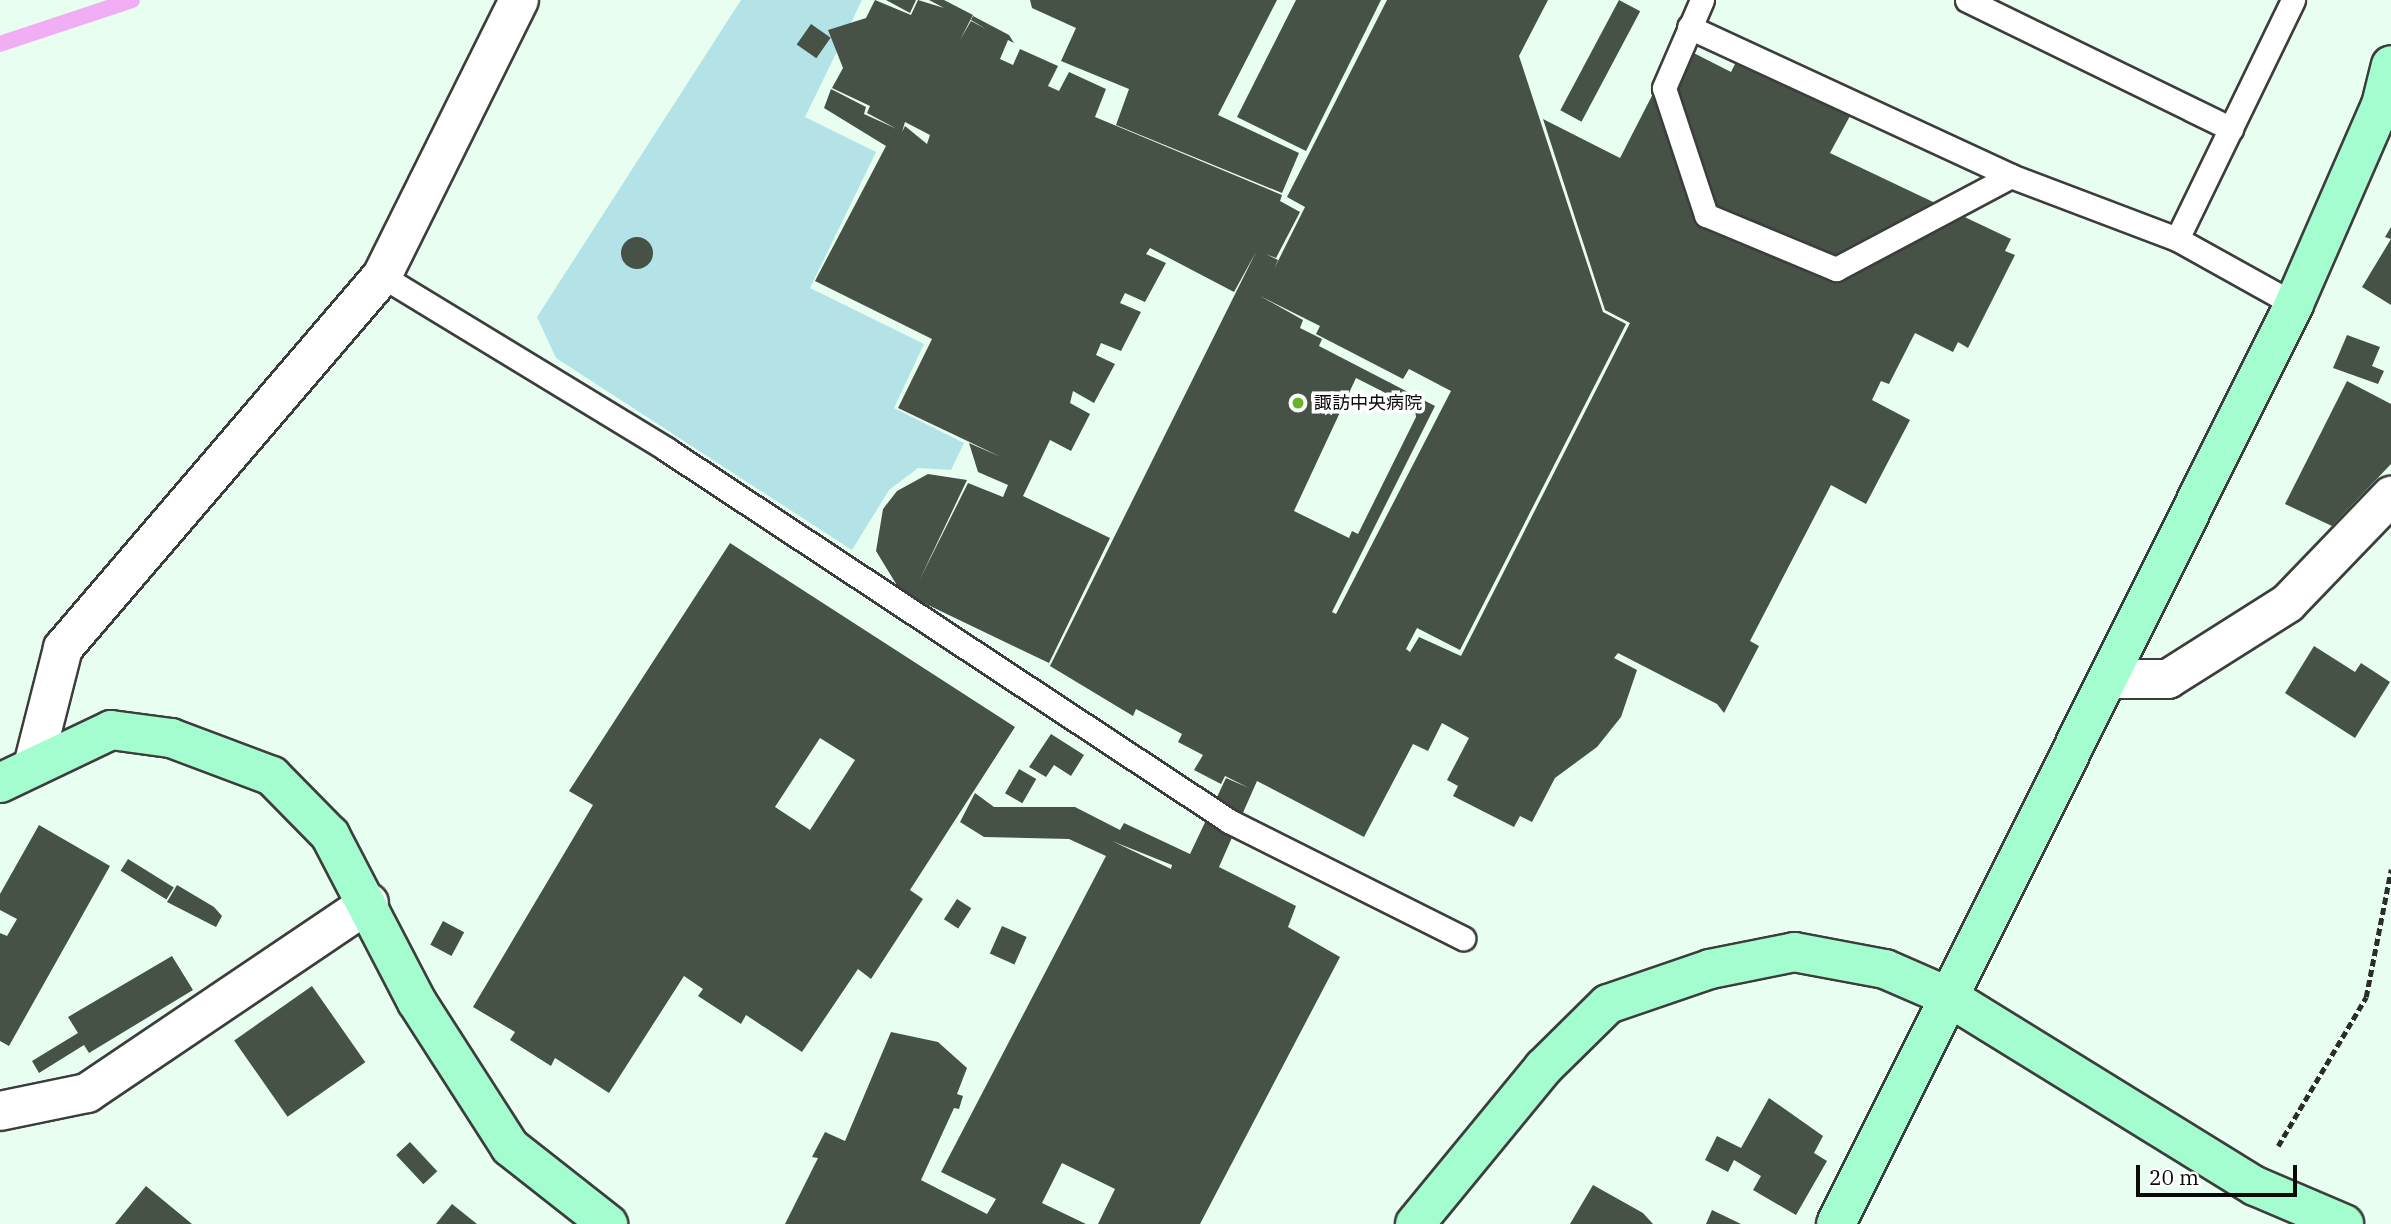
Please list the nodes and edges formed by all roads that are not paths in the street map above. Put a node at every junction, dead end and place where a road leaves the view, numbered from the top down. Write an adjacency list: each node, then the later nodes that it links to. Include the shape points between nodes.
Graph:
1 (519, 0): 10 (street)
2 (1702, 0): 5 (lane)
3 (1967, 0): 7 (lane)
4 (2284, 3): 7 (lane)
5 (1689, 27): 8 (lane); 8 (lane, via 1664,88 1706,215 1836,269)
6 (2391, 65): 11 (street, via 2381,105)
7 (2231, 129): 9 (lane)
8 (2011, 176): 9 (lane)
9 (2177, 239): 11 (lane)
10 (382, 276): 14 (street, via 63,648); 17 (lane, via 666,449 1229,821)
11 (2294, 304): 13 (street)
12 (2391, 496): 13 (street, via 2288,603 2168,679)
13 (2111, 680): 18 (street)
14 (34, 762): 15 (street); 16 (street, via 111,730 171,738 272,776 330,835)
15 (0, 783)
16 (369, 903): 19 (street, via 88,1093); 20 (street, via 417,1002 510,1147)
17 (1463, 938)
18 (1947, 996): 21 (street, via 1885,968 1794,952 1710,969 1608,1004 1543,1068); 22 (street); 23 (street, via 2255,1186)
19 (0, 1111)
20 (608, 1224)
21 (1415, 1224)
22 (1836, 1224)
23 (2344, 1224)

